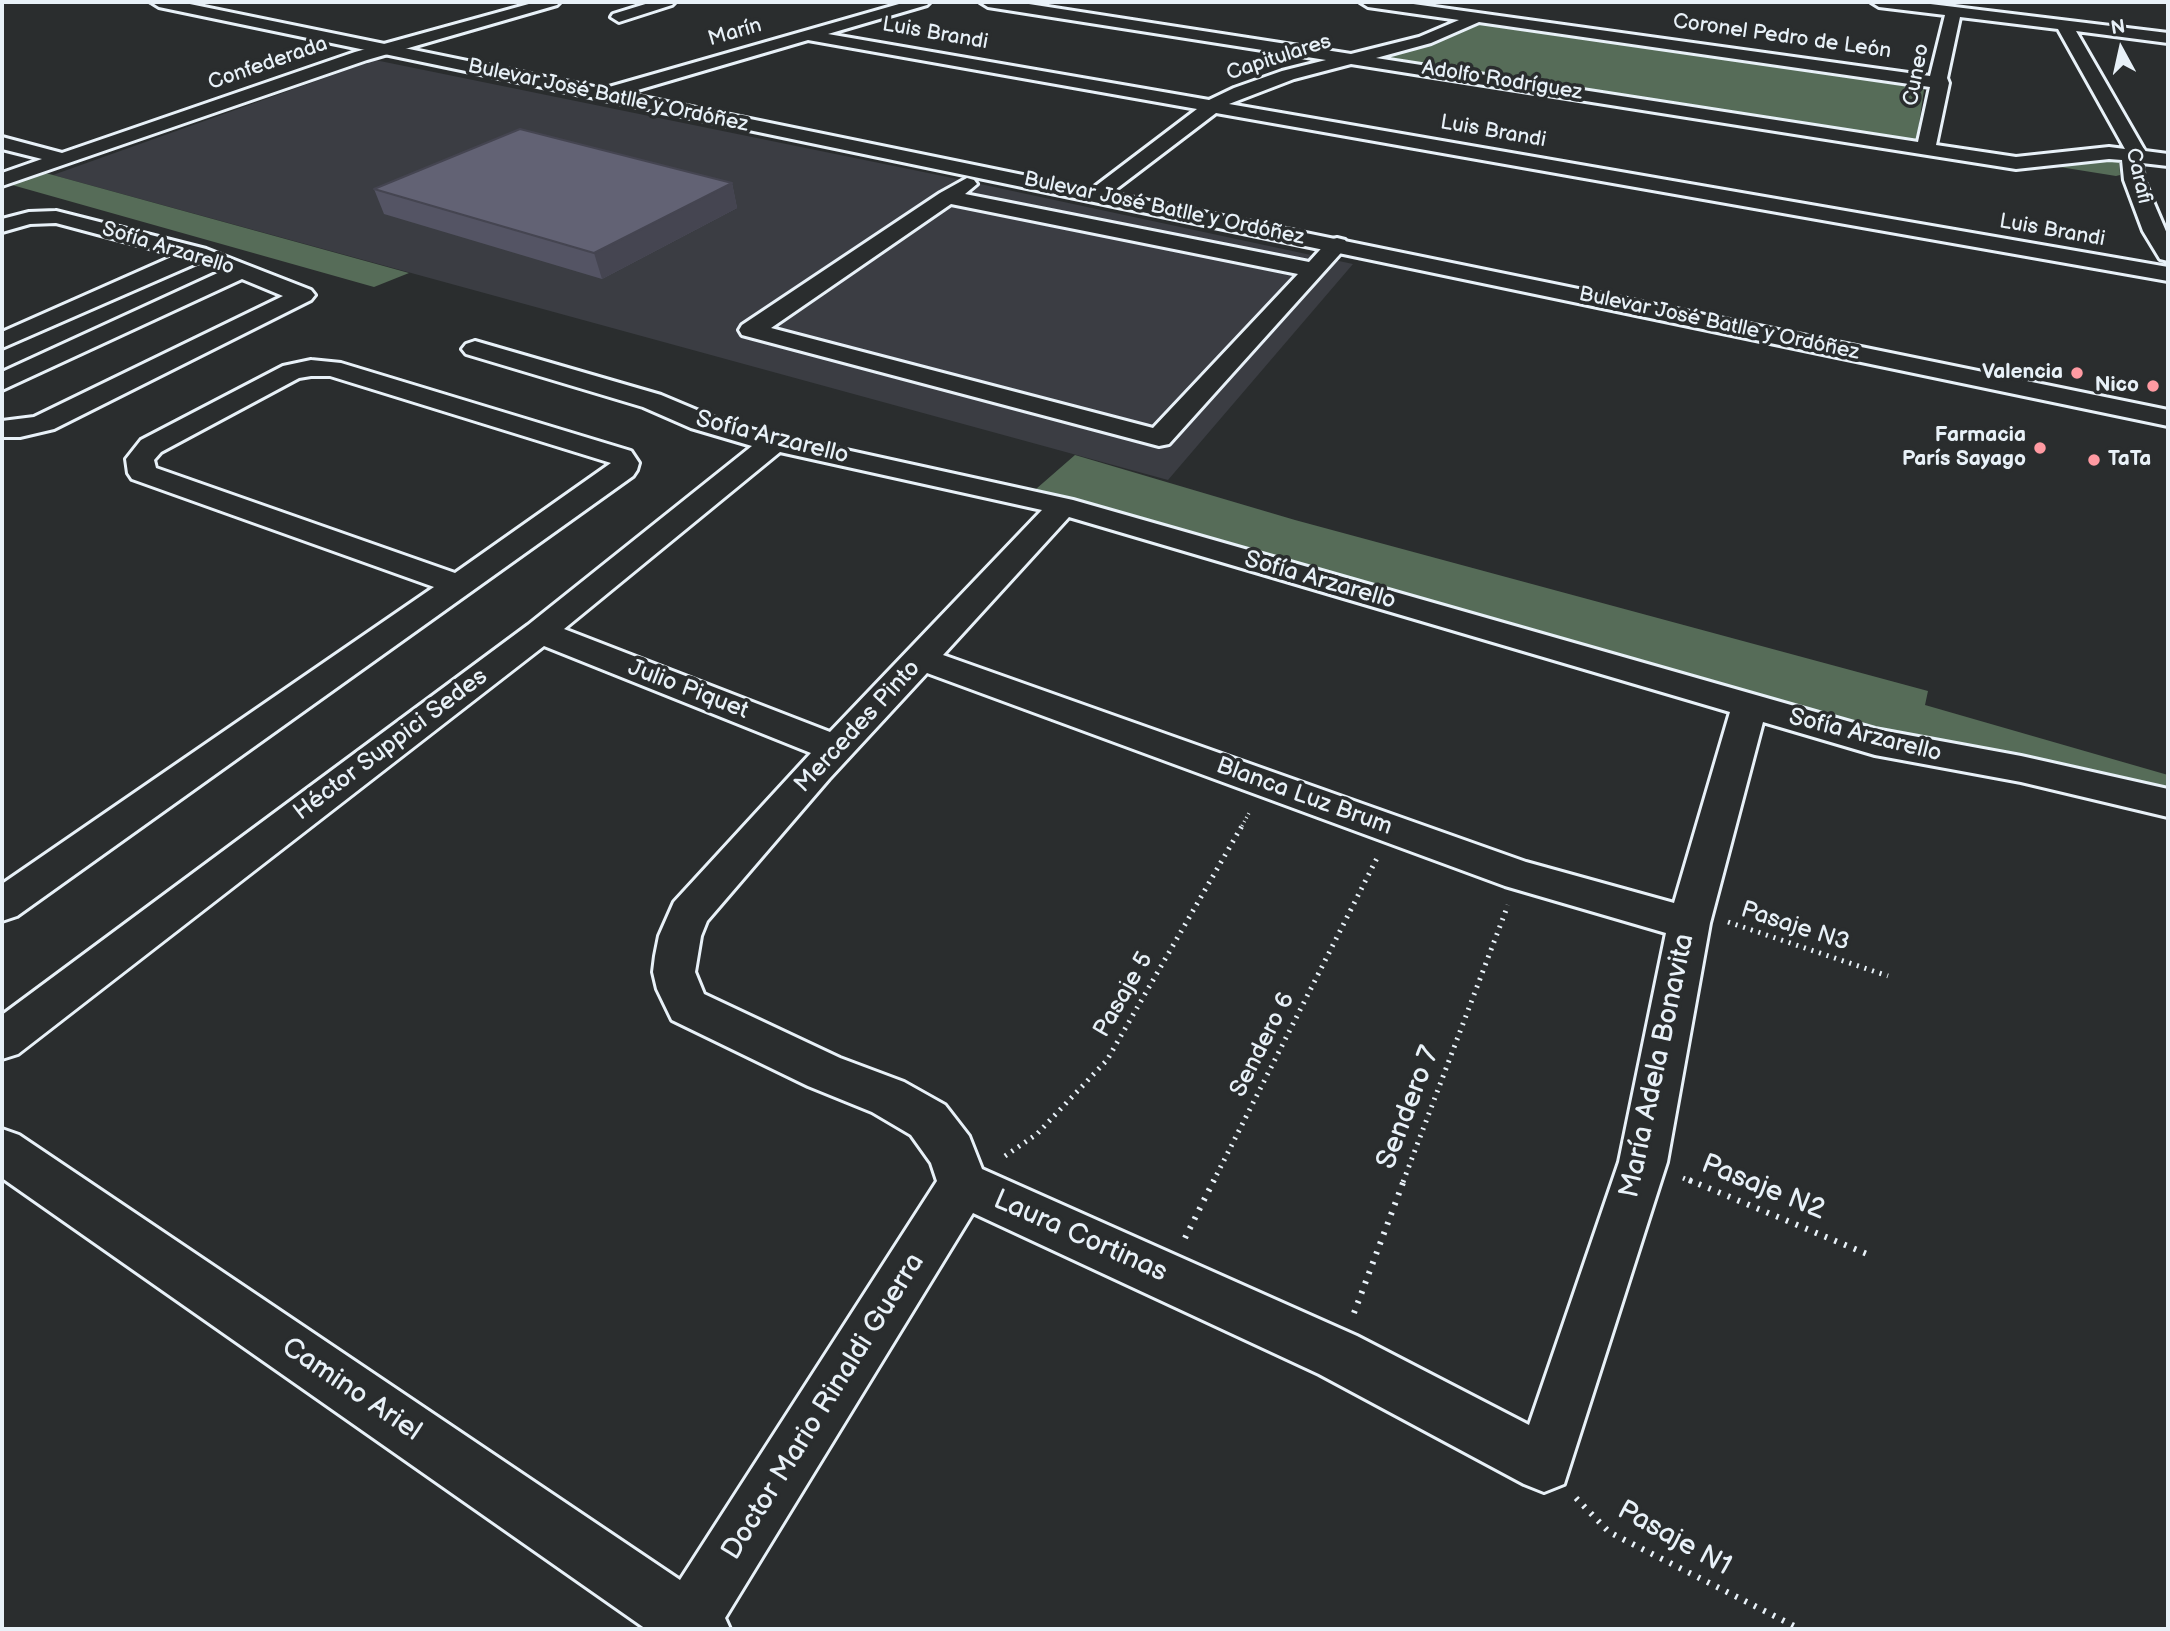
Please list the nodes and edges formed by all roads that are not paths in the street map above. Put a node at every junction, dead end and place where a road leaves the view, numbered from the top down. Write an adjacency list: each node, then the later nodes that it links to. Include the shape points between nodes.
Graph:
1 (159, 2): 15 (street, Bulevar José Batlle y Ordóñez)
2 (552, 2): 15 (street, Confederada)
3 (667, 2): 10 (street)
4 (922, 2): 13 (street, Marín)
5 (988, 2): 16 (street, Adolfo Rodríguez)
6 (1368, 2): 11 (street, Coronel Pedro de León)
7 (1494, 2): 11 (street, Capitulares)
8 (1879, 2): 9 (street)
9 (1954, 11): 12 (street); 17 (street, Cuneo)
10 (619, 17)
11 (1477, 18): 16 (street, Capitulares, via 1425,40); 17 (street, Coronel Pedro de León)
12 (2064, 25): 14 (street); 22 (street, Carafi, via 2136,150)
13 (810, 36): 18 (street, Marín); 19 (street, Luis Brandi)
14 (2168, 38)
15 (385, 50): 18 (street, Bulevar José Batlle y Ordóñez); 23 (street, Confederada)
16 (1356, 58): 19 (street, Capitulares, via 1269,81); 21 (street, Adolfo Rodríguez)
17 (1940, 83): 21 (street, Cuneo)
18 (601, 95): 26 (street, Bulevar José Batlle y Ordóñez)
19 (1214, 106): 29 (street, Capitulares); 37 (street, Luis Brandi)
20 (2, 143): 23 (street)
21 (1926, 148): 25 (street, Adolfo Rodríguez)
22 (2131, 154): 24 (street, Adolfo Rodríguez); 25 (street, Adolfo Rodríguez); 28 (street, Carafi)
23 (64, 159): 27 (street, Confederada)
24 (2168, 160)
25 (2016, 163): 28 (street, Adolfo Rodríguez)
26 (984, 173): 29 (street, Bulevar José Batlle y Ordóñez); 30 (street)
27 (2, 180)
28 (2134, 180): 34 (street, Carafi)
29 (1096, 195): 32 (street, Bulevar José Batlle y Ordóñez)
30 (947, 197): 36 (street); 36 (street, via 751,330 1159,438)
31 (2, 226): 33 (street, Sofía Arzarello, via 55,217)
32 (1337, 245): 36 (street); 41 (street, Bulevar José Batlle y Ordóñez)
33 (198, 254): 35 (street, Sofía Arzarello); 38 (street)
34 (2168, 254)
35 (242, 271): 40 (street); 42 (street, Sofía Arzarello, via 303,295 44,423)
36 (1314, 271)
37 (2168, 274)
38 (2, 341)
39 (475, 349): 43 (street, Sofía Arzarello)
40 (2, 382)
41 (2168, 418)
42 (2, 429)
43 (775, 442): 44 (street, Sofía Arzarello); 46 (street, Héctor Suppici Sedes)
44 (1063, 506): 47 (street, Mercedes Pinto); 48 (street, Sofía Arzarello)
45 (459, 585): 45 (street, via 623,470 621,457 332,369 310,368 292,372 151,446 140,459 142,473); 51 (street)
46 (540, 632): 49 (street, Julio Piquet); 54 (street, Héctor Suppici Sedes)
47 (922, 659): 49 (street, Mercedes Pinto); 52 (street, Blanca Luz Brum, via 1519,875)
48 (1749, 706): 50 (street, Sofía Arzarello, via 1875,742); 52 (street, María Adela Bonavita)
49 (836, 749): 53 (street, Mercedes Pinto, via 689,913)
50 (2168, 803)
51 (2, 905)
52 (1689, 923): 57 (street, María Adela Bonavita, via 1643,1162)
53 (675, 961): 56 (street, Laura Cortinas, via 674,972 688,1007 888,1097 928,1120 952,1152)
54 (2, 1040)
55 (2, 1151): 58 (street, Camino Ariel)
56 (963, 1184): 57 (street, Laura Cortinas, via 1338,1355); 58 (street, Doctor Mario Rinaldi Guerra)
57 (1544, 1464)
58 (691, 1627)

